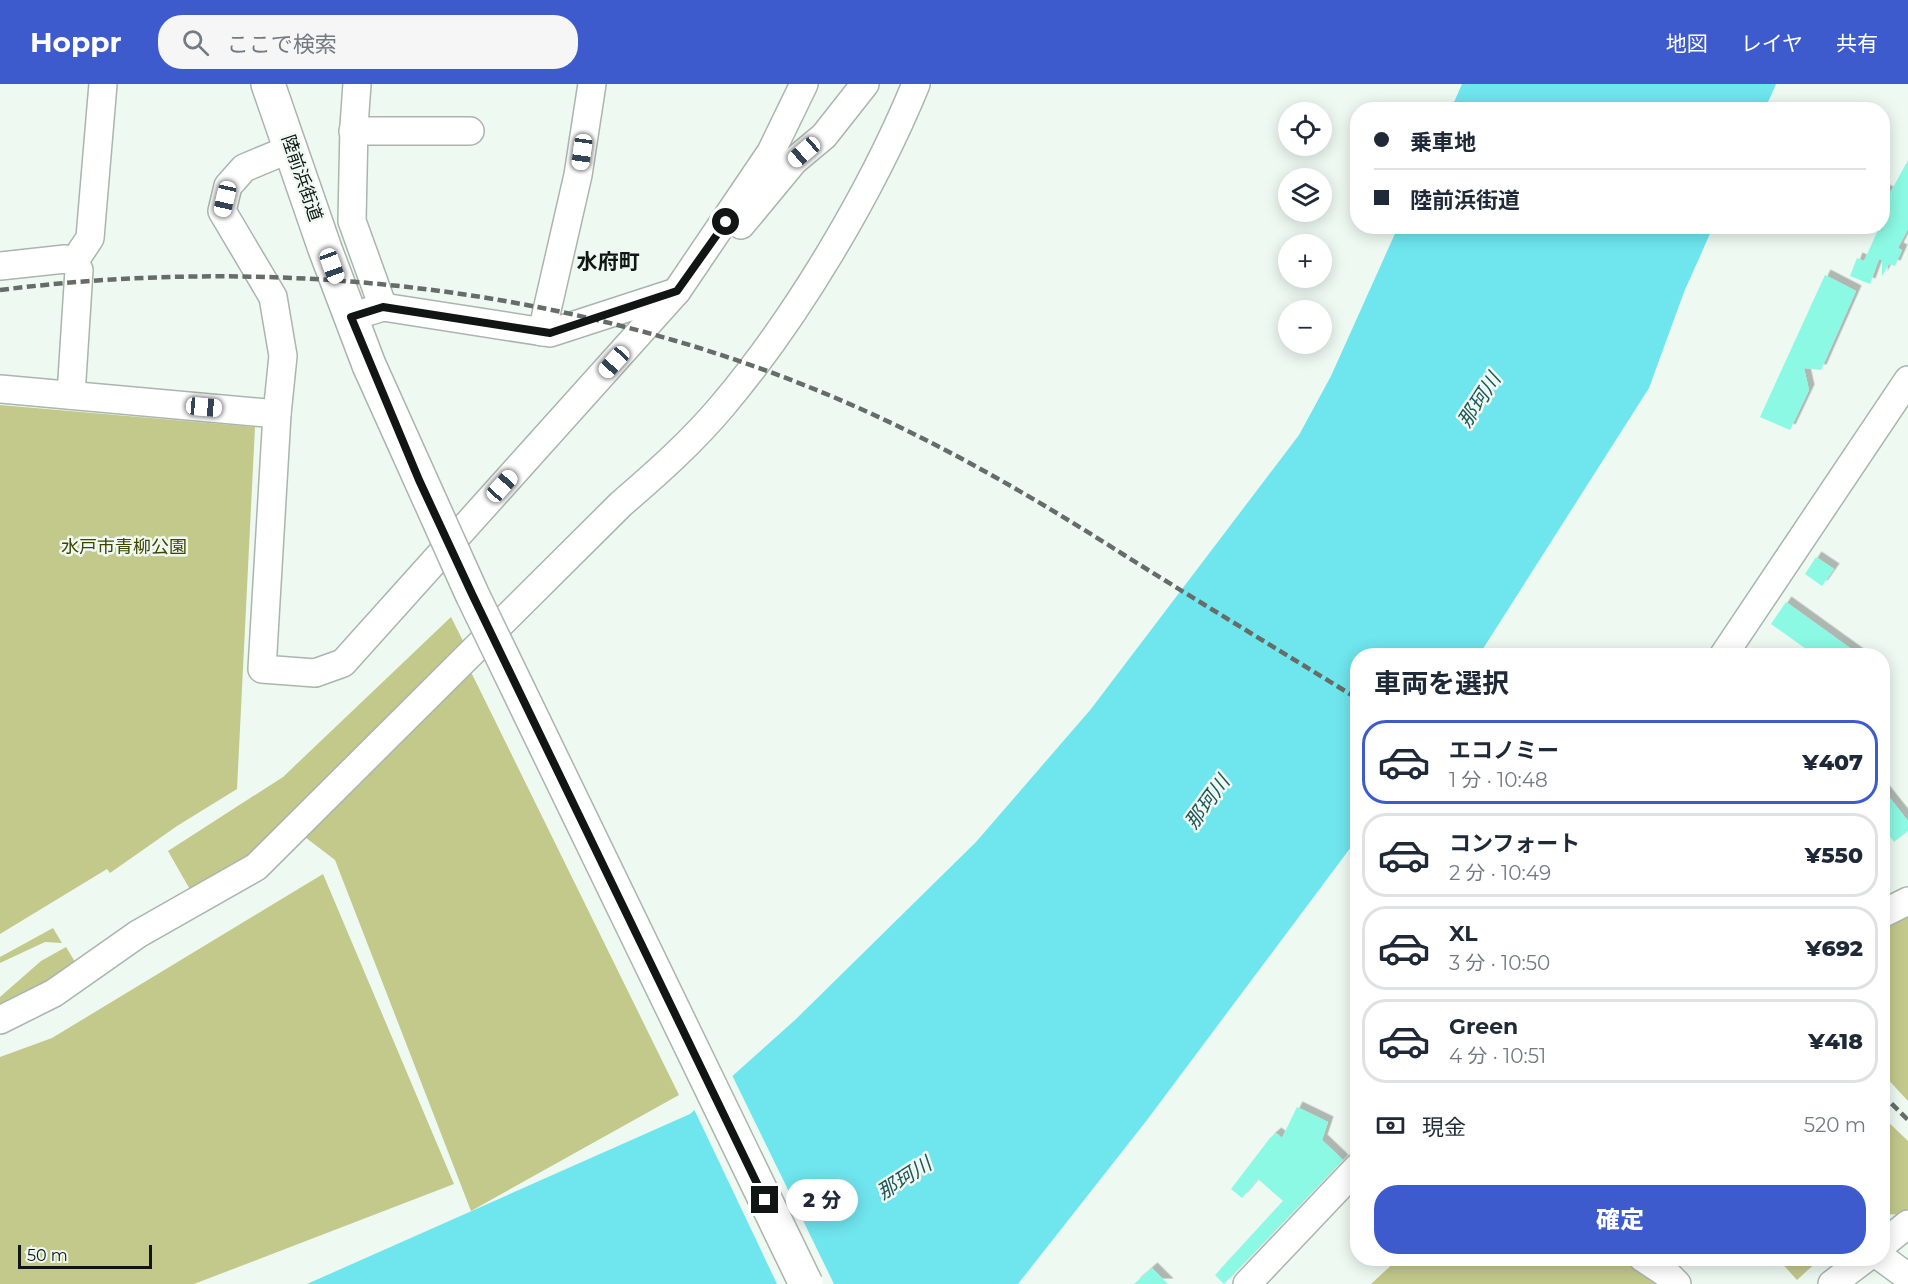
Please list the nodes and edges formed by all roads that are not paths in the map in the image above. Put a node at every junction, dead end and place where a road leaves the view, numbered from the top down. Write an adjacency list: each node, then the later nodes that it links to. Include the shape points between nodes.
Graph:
1 (104, 84): 12 (street, via 90,238)
2 (268, 84): 10 (main road, 陸前浜街道)
3 (357, 84): 8 (street)
4 (592, 84): 17 (street, via 578,175)
5 (804, 84): 11 (street, via 771,152)
6 (865, 84): 11 (street, via 824,136 794,161 728,241)
7 (916, 84): 25 (street, via 831,250 767,349 723,406 256,867 138,934 54,993)
8 (353, 131): 9 (street); 15 (street, via 352,221)
9 (470, 131)
10 (292, 148): 16 (main road, 陸前浜街道); 21 (street, via 244,168 228,186 222,211 273,297 283,356)
11 (714, 239): 14 (street)
12 (74, 262): 13 (street, via 65,259); 20 (street, via 79,270)
13 (0, 266)
14 (677, 291): 17 (street, via 550,333); 21 (street, via 343,663 315,673 262,669)
15 (383, 307): 16 (street); 17 (street)
16 (351, 317): 31 (main road, 陸前浜街道, bridge, via 477,604)
17 (542, 332)
18 (1908, 380): 22 (street)
19 (0, 389): 20 (street)
20 (71, 395): 21 (street)
21 (277, 414)
22 (1728, 648)
23 (1908, 901): 24 (street)
24 (1890, 910)
25 (0, 1020)
26 (1350, 1175): 32 (street)
27 (1890, 1264): 30 (street)
28 (1655, 1266): 33 (street)
29 (1856, 1266): 34 (street)
30 (1908, 1277)
31 (806, 1284)
32 (1247, 1284)
33 (1677, 1284)
34 (1832, 1284)

